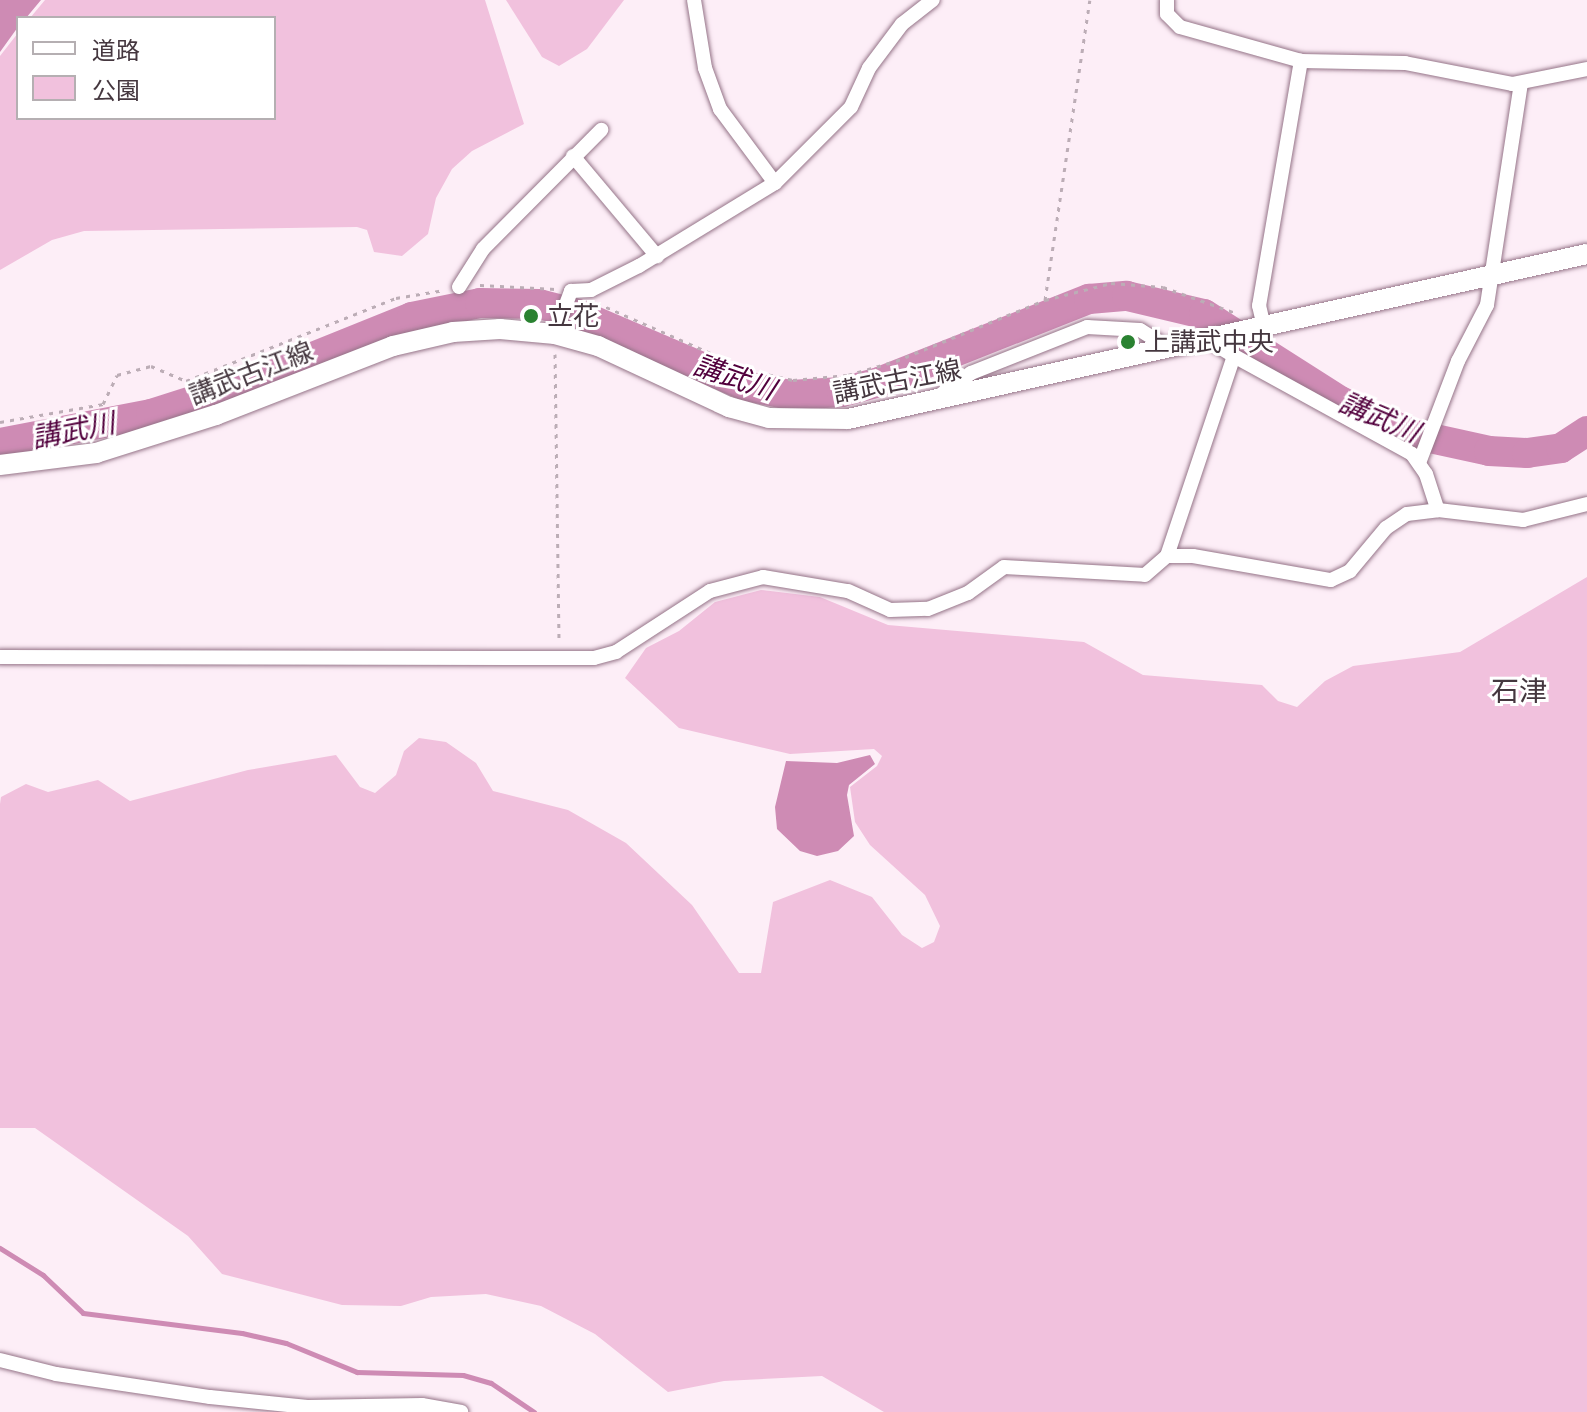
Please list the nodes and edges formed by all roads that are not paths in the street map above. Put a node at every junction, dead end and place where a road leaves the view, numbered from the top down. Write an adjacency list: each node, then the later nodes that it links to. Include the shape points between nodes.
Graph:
1 (694, 0): 9 (street, via 705,68 720,109)
2 (933, 0): 9 (street, via 902,24 869,68 851,107)
3 (1167, 0): 4 (street, via 1167,14 1180,27)
4 (1301, 61): 6 (street, via 1405,63); 15 (street)
5 (1587, 69): 6 (street, via 1544,74)
6 (1521, 84): 12 (street)
7 (601, 130): 8 (street)
8 (573, 156): 11 (street); 13 (street, via 483,249)
9 (775, 183): 11 (street)
10 (1587, 254): 12 (main road, 講武古江線)
11 (657, 256): 14 (street, via 591,290 568,294)
12 (1494, 274): 15 (main road, 講武古江線); 20 (street, via 1487,305)
13 (459, 287)
14 (556, 326): 19 (main road, 講武古江線, via 729,407 769,418 848,419); 21 (main road, 講武古江線, via 475,330 393,346 133,442 96,453)
15 (1258, 328): 16 (main road, 講武古江線)
16 (1215, 339): 17 (main road, 講武古江線); 18 (street)
17 (1171, 349): 19 (main road, 講武古江線); 19 (street, via 1140,330 1087,327 971,373)
18 (1234, 356): 20 (street, via 1355,426); 24 (street)
19 (932, 402)
20 (1421, 456): 23 (street)
21 (0, 465)
22 (1587, 504): 23 (street, via 1523,520)
23 (1438, 510): 24 (street, via 1395,521 1350,571 1331,580)
24 (1167, 556): 25 (street, via 1157,568 1136,576 1004,567 968,593 928,609 890,610 848,591 763,577 710,591 616,652 559,659)
25 (0, 657)
26 (0, 1360): 27 (street, via 56,1374 210,1397 307,1407 422,1405)
27 (461, 1412)

